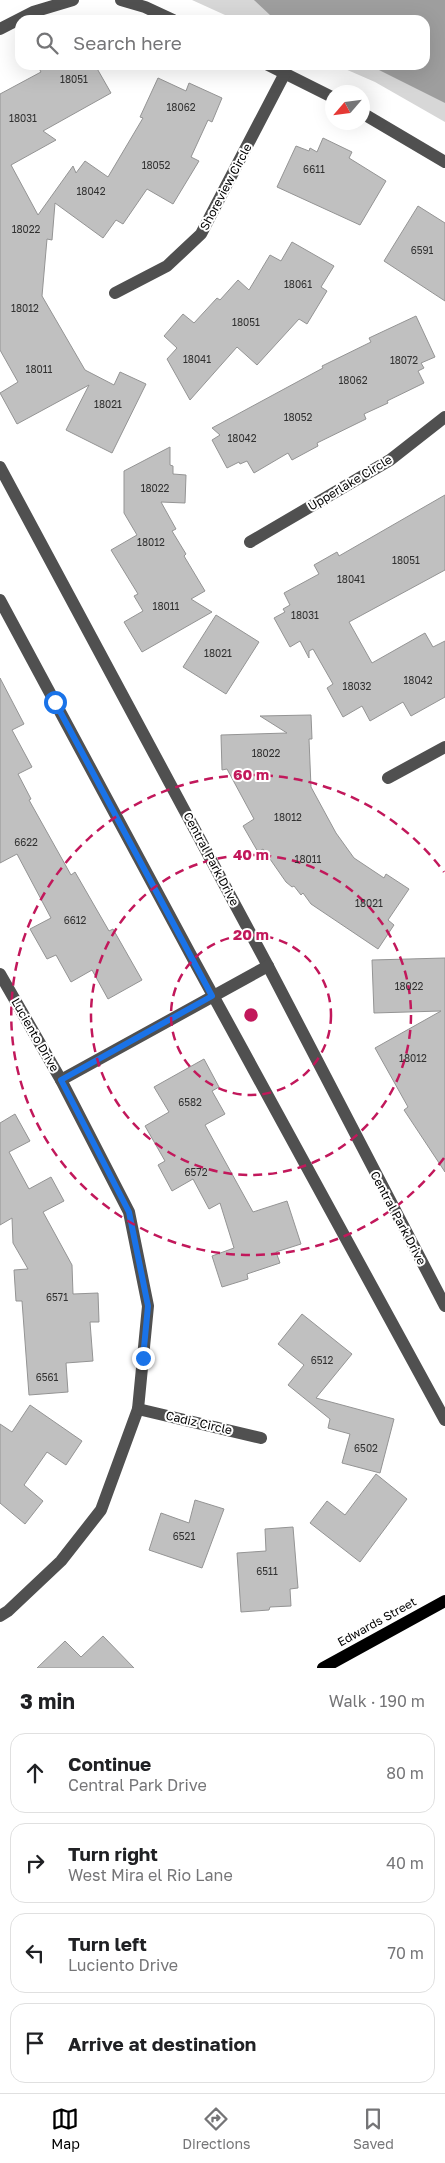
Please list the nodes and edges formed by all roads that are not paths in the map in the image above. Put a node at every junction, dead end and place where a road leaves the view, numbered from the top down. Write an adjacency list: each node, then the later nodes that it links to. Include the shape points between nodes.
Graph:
1 (73, 0): 3 (street)
2 (121, 0): 4 (street)
3 (28, 15)
4 (162, 15)
5 (15, 22): 6 (street)
6 (0, 30)
7 (279, 70): 8 (street)
8 (285, 73): 9 (street); 12 (street, Shoreview Circle, via 201,234 167,266)
9 (325, 93)
10 (370, 118): 11 (street)
11 (445, 162)
12 (115, 294)
13 (445, 417): 15 (street, Upperlake Circle, via 390,460)
14 (0, 468): 19 (street, Central Park Drive)
15 (250, 542)
16 (0, 600): 21 (street)
17 (445, 747): 18 (street)
18 (388, 778)
19 (268, 966): 21 (street); 23 (street, Central Park Drive)
20 (0, 974): 22 (street, Luciento Drive)
21 (212, 996): 22 (street); 25 (street)
22 (61, 1080): 24 (street, Luciento Drive, via 129,1212 148,1306)
23 (445, 1306)
24 (138, 1409): 26 (street, Cadiz Circle); 28 (street, Luciento Drive, via 101,1510 61,1561)
25 (445, 1420)
26 (261, 1438)
27 (445, 1601): 29 (main road, Edwards Street)
28 (0, 1616)
29 (323, 1668)

